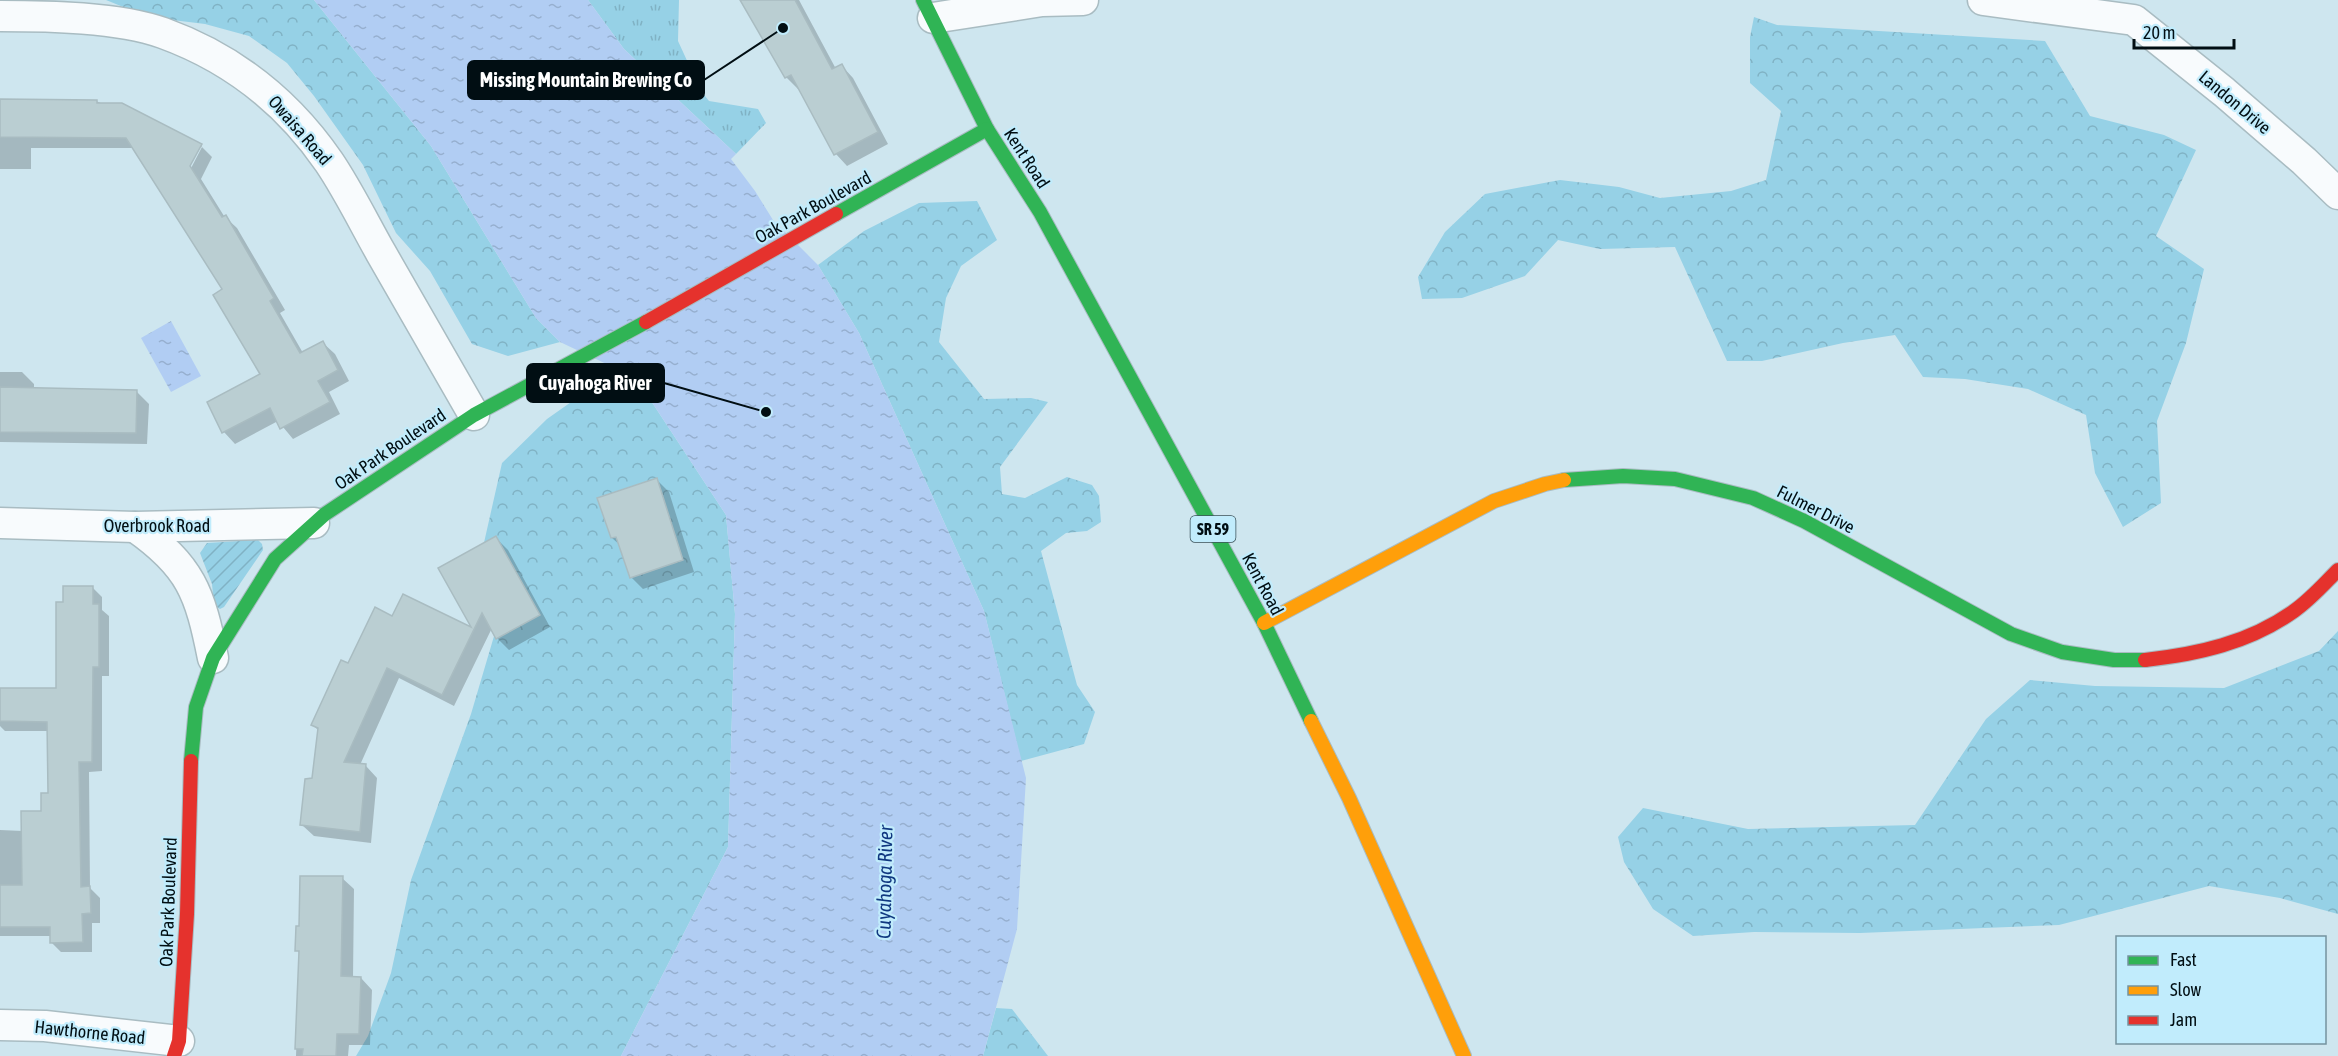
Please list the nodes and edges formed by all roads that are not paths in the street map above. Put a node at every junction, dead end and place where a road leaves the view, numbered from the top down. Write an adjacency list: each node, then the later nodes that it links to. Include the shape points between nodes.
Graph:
1 (1083, 0): 3 (street)
2 (1991, 0): 4 (street, Landon Drive)
3 (928, 9): 6 (street, Kent Road / SR 59)
4 (2125, 10): 7 (street, Landon Drive)
5 (0, 16): 8 (street, Owaisa Road, via 83,19 161,33 212,54 264,89 298,123 330,164)
6 (987, 129): 8 (street, Oak Park Boulevard); 13 (street, Kent Road / SR 59, via 1040,212)
7 (2338, 194)
8 (474, 415): 10 (street, Oak Park Boulevard)
9 (0, 523): 11 (street, Overbrook Road)
10 (314, 523): 11 (street, Overbrook Road); 14 (street, Oak Park Boulevard, via 275,559)
11 (135, 527): 14 (street, via 159,544 183,569 198,597)
12 (2338, 570): 13 (street, Fulmer Drive, via 2296,610 2244,639 2192,655 2114,660 2062,652 2011,634 1804,521 1753,498 1701,483 1623,476 1545,484 1494,501)
13 (1264, 623): 17 (street, Kent Road / SR 59, via 1349,798)
14 (213, 658): 16 (street, Oak Park Boulevard, via 196,707 191,759 187,914)
15 (0, 1025): 16 (street, Hawthorne Road, via 45,1026)
16 (177, 1049)
17 (1464, 1056)

